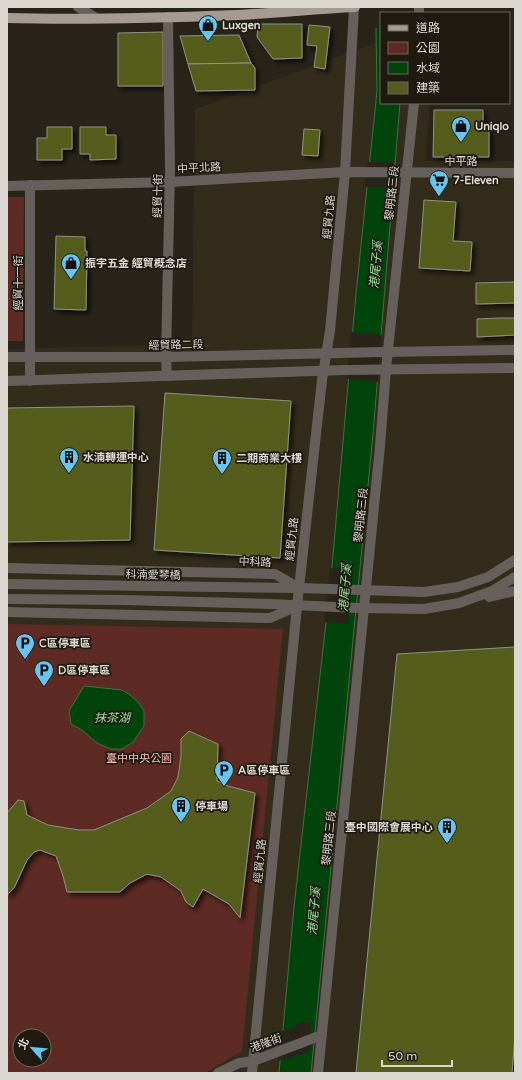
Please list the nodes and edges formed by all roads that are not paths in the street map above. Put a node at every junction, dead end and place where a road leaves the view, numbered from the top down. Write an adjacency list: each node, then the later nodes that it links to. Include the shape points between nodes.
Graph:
1 (78, 7): 5 (street)
2 (354, 7): 3 (main road); 7 (street, 經貿九路)
3 (168, 17): 5 (main road); 10 (street, 經貿十街)
4 (7, 18): 5 (main road)
5 (96, 18)
6 (414, 104): 8 (street, 黎明路三段)
7 (350, 172): 8 (street, 中平路); 10 (street, 中平北路); 15 (street, 經貿九路)
8 (402, 172): 9 (street, 中平路); 14 (street, 黎明路三段)
9 (515, 173)
10 (170, 182): 12 (street, 中平北路); 18 (street, 經貿十街)
11 (7, 186): 12 (street, 中平北路)
12 (30, 186): 16 (street, 經貿十一街)
13 (515, 350): 14 (street)
14 (384, 352): 15 (street, 經貿路二段); 20 (street, 黎明路三段)
15 (326, 354): 18 (street, 經貿路二段); 21 (street, 經貿九路)
16 (30, 356): 17 (street, 經貿路二段); 18 (street, 經貿路二段); 24 (street, 經貿十一街)
17 (7, 357)
18 (166, 358): 22 (street, 經貿十街)
19 (515, 368): 20 (street)
20 (384, 369): 21 (street); 30 (street, 黎明路三段, via 380,446)
21 (324, 371): 22 (street); 29 (street, 經貿九路)
22 (167, 376): 24 (street)
23 (7, 381): 24 (street)
24 (30, 381)
25 (515, 560): 30 (street, 中科路, via 488,577 458,587 424,592)
26 (7, 568): 29 (street, 中科路, via 276,574)
27 (515, 577): 33 (street, via 492,591)
28 (7, 584): 29 (street, 科湳愛琴橋)
29 (299, 588): 30 (street, 中科路); 34 (street, 經貿九路)
30 (366, 590): 35 (street, 黎明路三段)
31 (515, 591): 33 (street)
32 (7, 599): 34 (street)
33 (459, 603): 35 (street, via 424,608)
34 (302, 606): 35 (street); 36 (street, via 270,618); 38 (street, 經貿九路)
35 (364, 608): 37 (street, 黎明路三段)
36 (7, 612)
37 (319, 1036): 38 (street, 港隆街); 41 (street, 黎明路三段)
38 (257, 1060): 39 (street, 港隆街, via 239,1063); 40 (street, 經貿九路)
39 (218, 1073)
40 (252, 1073)
41 (318, 1073)

